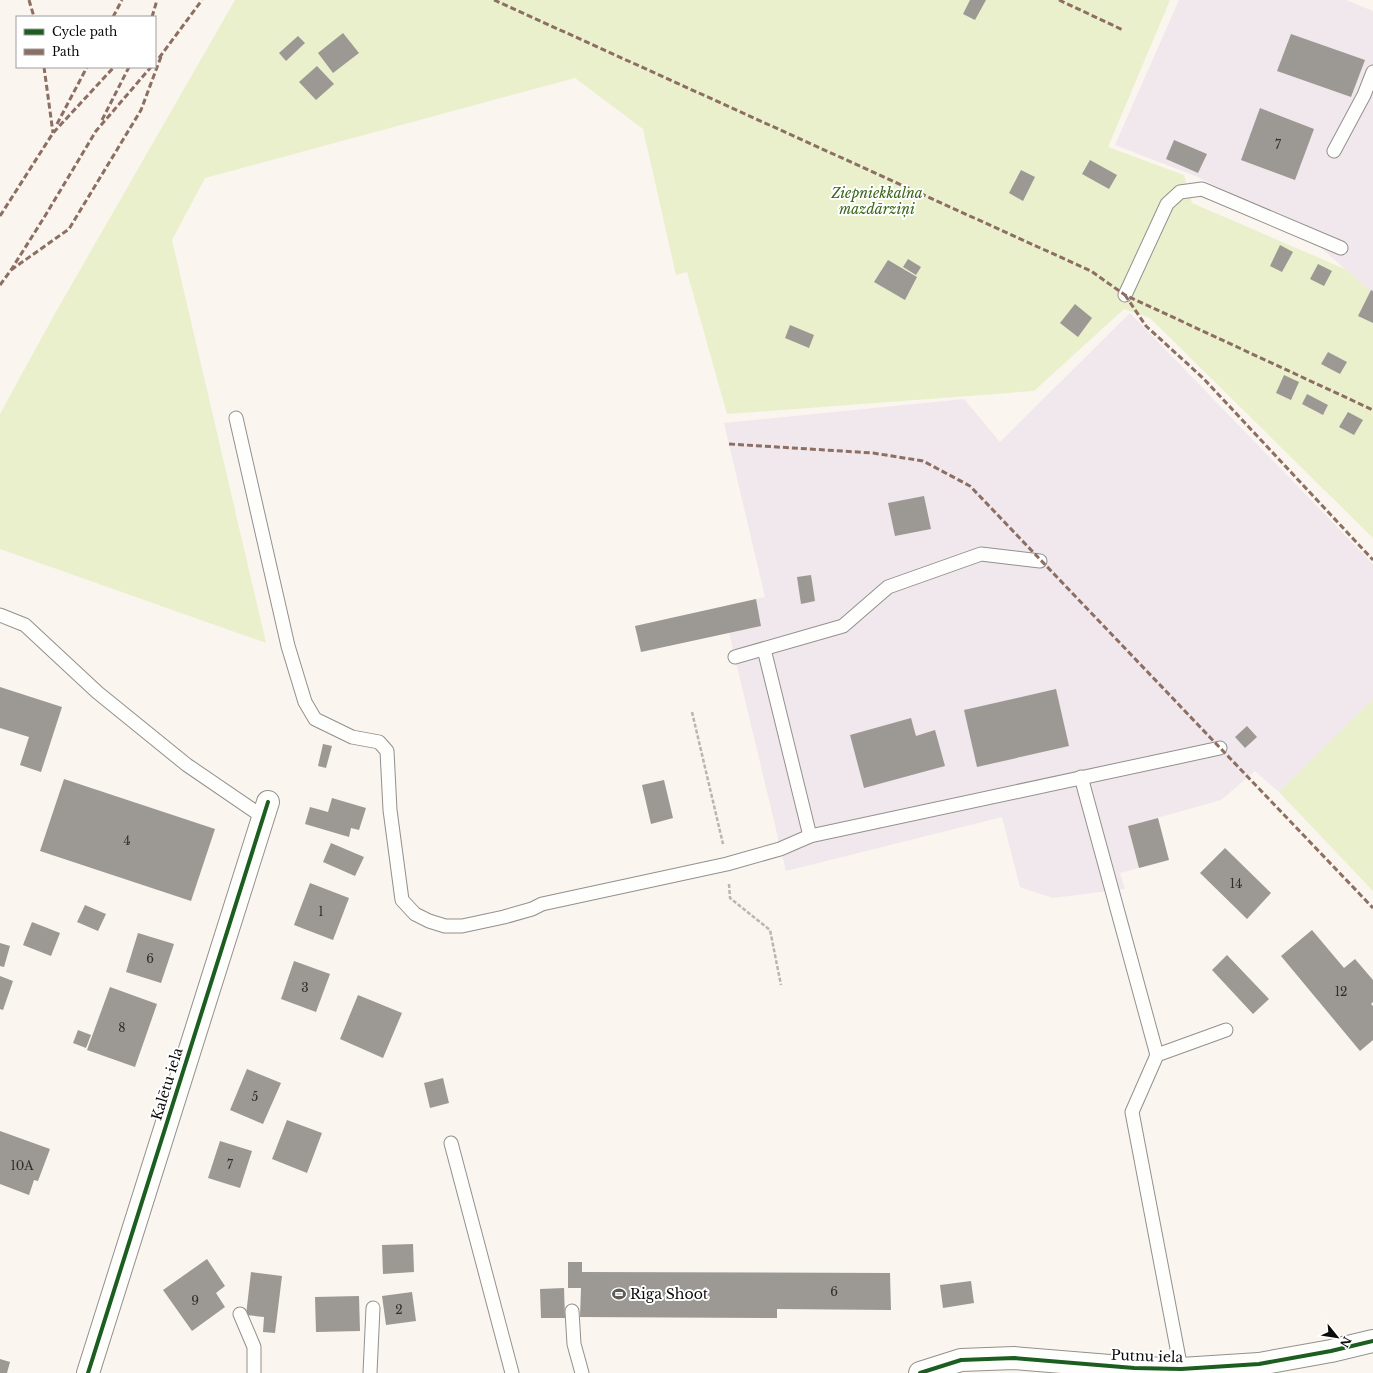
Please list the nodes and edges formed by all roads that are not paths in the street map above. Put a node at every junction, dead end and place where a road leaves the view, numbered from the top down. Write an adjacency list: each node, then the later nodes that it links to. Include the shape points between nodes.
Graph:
1 (1373, 72): 2 (lane, via 1364,95)
2 (1334, 151)
3 (1341, 248): 4 (lane, via 1202,188 1180,192 1167,204)
4 (1125, 295)
5 (236, 418): 13 (lane, via 288,646 305,702 315,719 352,737 379,742 387,751 390,810 402,900 415,914 445,926 462,926 504,917 542,904 727,864)
6 (1040, 561): 8 (lane, via 981,554 888,587 843,626)
7 (0, 615): 12 (lane, via 25,625 96,692 187,765)
8 (764, 649): 9 (lane); 13 (lane)
9 (735, 657)
10 (1220, 748): 11 (lane)
11 (1081, 778): 13 (lane); 15 (lane)
12 (265, 809): 23 (street, Kalētu iela)
13 (810, 836)
14 (1226, 1030): 15 (lane)
15 (1157, 1055): 21 (lane, via 1132,1112)
16 (451, 1143): 26 (lane)
17 (373, 1308): 25 (lane)
18 (572, 1311): 27 (lane, via 574,1344)
19 (240, 1314): 24 (lane, via 254,1347)
20 (1373, 1341): 22 (street, Putnu iela)
21 (1181, 1368): 22 (street, Putnu iela); 28 (street, Putnu iela, via 1134,1368 1014,1358 961,1360)
22 (1268, 1369)
23 (88, 1373)
24 (254, 1373)
25 (370, 1373)
26 (512, 1373)
27 (582, 1373)
28 (920, 1373)

